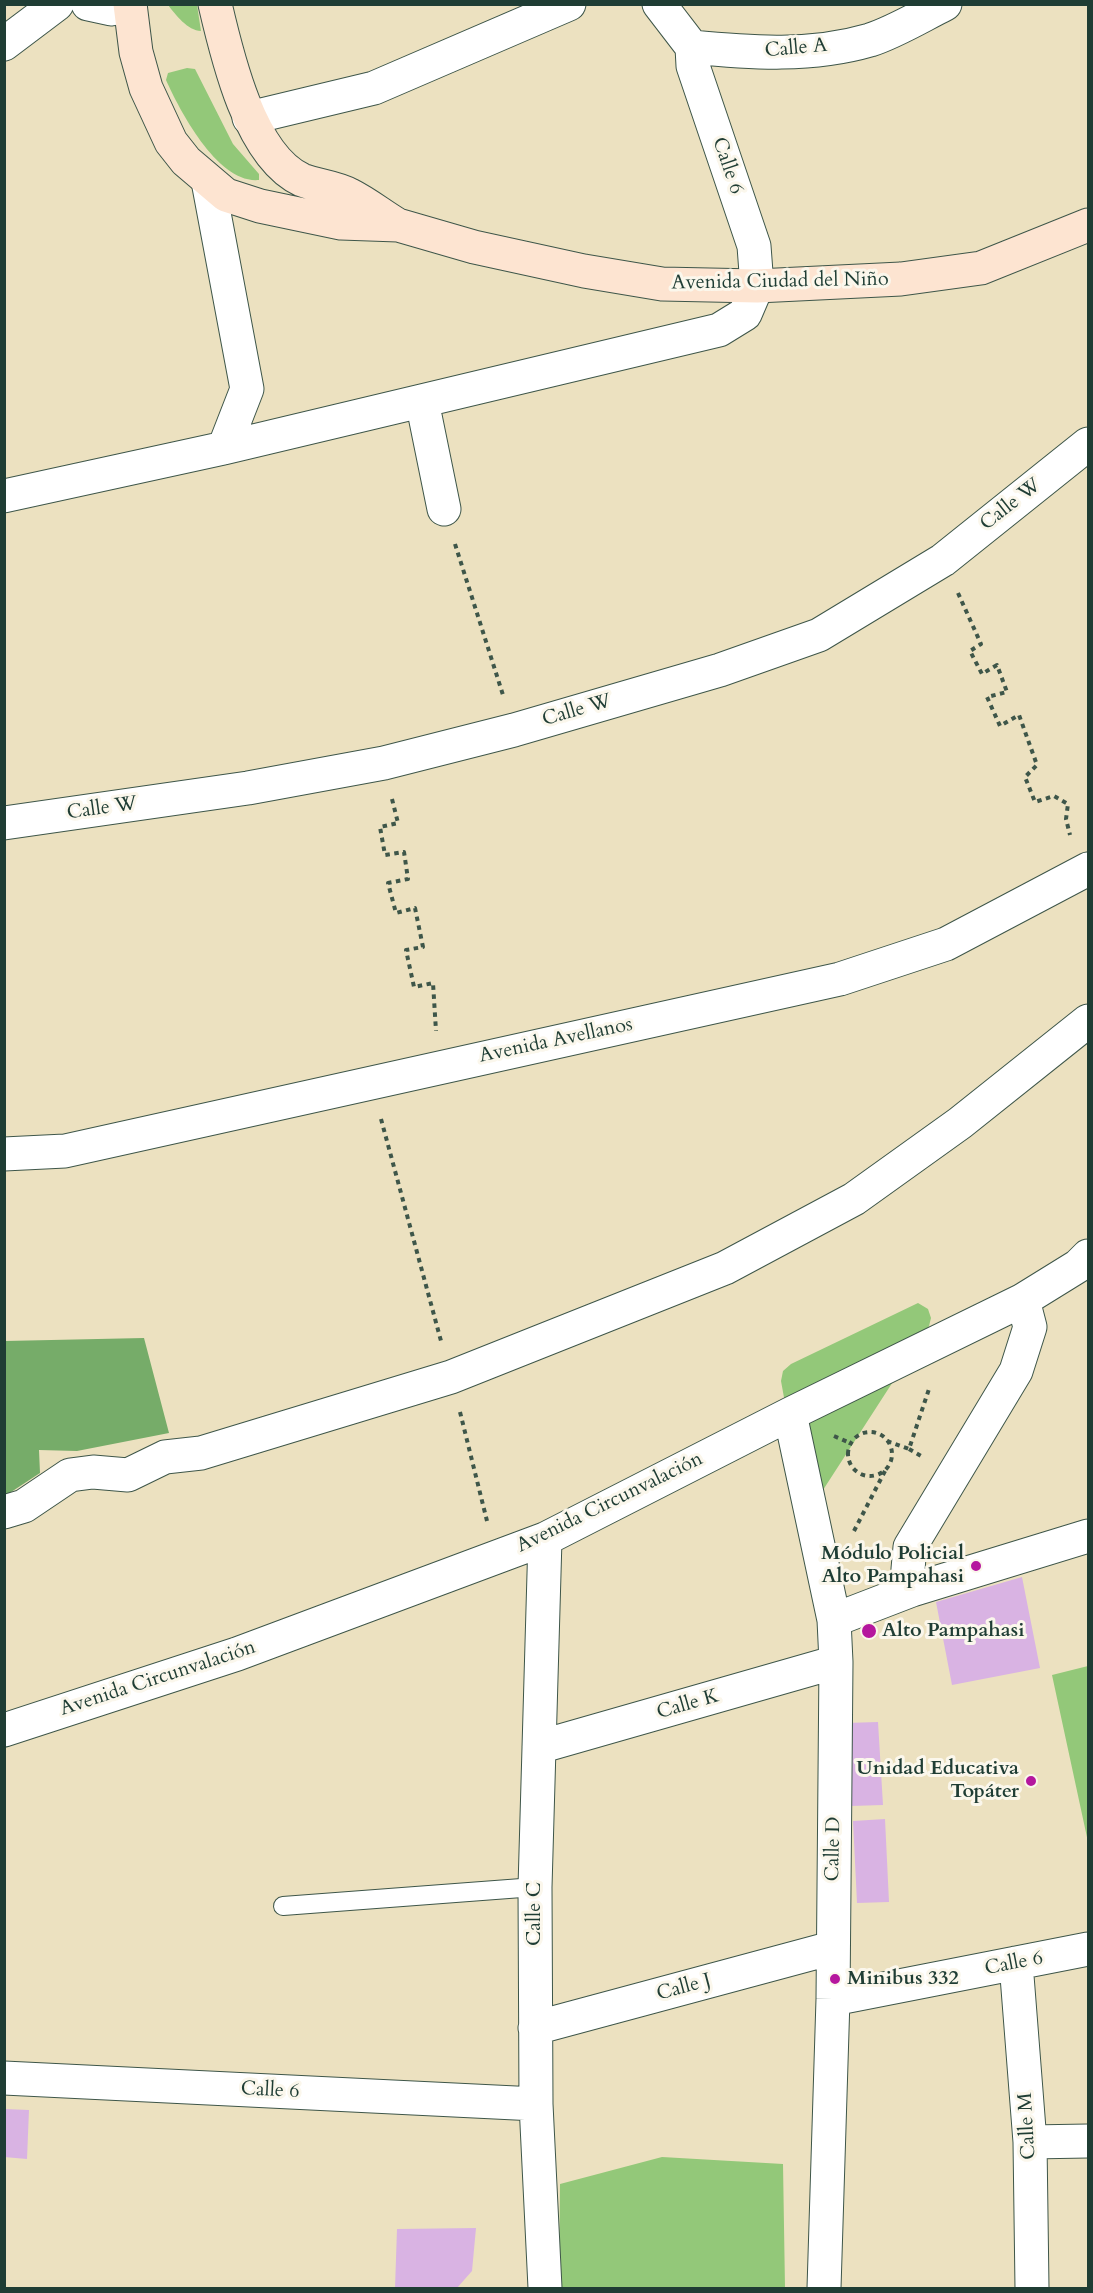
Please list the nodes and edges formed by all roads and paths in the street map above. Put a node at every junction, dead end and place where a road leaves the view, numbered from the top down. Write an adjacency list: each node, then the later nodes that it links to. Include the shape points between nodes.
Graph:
1 (57, 4): 8 (street)
2 (88, 4): 7 (street, via 111,9)
3 (215, 4): 10 (main road, Avenida Ciudad del Niño)
4 (569, 4): 10 (street, via 374,88)
5 (659, 4): 9 (street)
6 (945, 4): 9 (street, Calle A, via 871,40 797,53)
7 (130, 5): 11 (main road, Avenida Ciudad del Niño, via 136,52 146,88 171,142)
8 (4, 44)
9 (692, 48): 14 (street, Calle 6, via 693,66 754,246)
10 (249, 118): 12 (main road, Avenida Ciudad del Niño, via 277,160 301,179 349,194)
11 (208, 181): 12 (main road, Avenida Ciudad del Niño, via 226,195 260,206 341,223); 17 (street, via 247,389)
12 (398, 225): 14 (main road, Avenida Ciudad del Niño, via 474,247 584,271 662,284)
13 (1089, 225): 14 (main road, Avenida Ciudad del Niño, via 981,268 901,279)
14 (757, 286): 15 (street, via 745,314 718,330)
15 (422, 401): 17 (street); 19 (street)
16 (1089, 444): 20 (street, Calle W)
17 (224, 448): 18 (street)
18 (4, 496)
19 (444, 509): 21 (path)
20 (943, 560): 21 (street, Calle W, via 819,635 720,670); 24 (path, via 981,644 970,651 982,674 997,665 1007,692 987,698 1000,726 1019,715 1036,765 1025,777 1035,802 1054,796 1068,804 1066,819)
21 (514, 730): 22 (street, Calle W)
22 (384, 763): 23 (street, Calle W, via 248,788); 26 (path, via 398,823 380,827 385,855 404,852 408,879 388,883 396,913 415,908 423,947 406,950 414,987 433,983)
23 (4, 823)
24 (1084, 871): 26 (street, Avenida Avellanos, via 946,944 840,979)
25 (1089, 1022): 31 (street, via 960,1124 854,1198 725,1268)
26 (438, 1067): 27 (street, Avenida Avellanos)
27 (371, 1081): 28 (street, Avenida Avellanos, via 65,1151); 31 (path)
28 (4, 1154)
29 (1089, 1256): 30 (street, Avenida Circunvalación)
30 (1023, 1300): 33 (street, Avenida Circunvalación); 47 (street, via 1030,1327 1016,1371 910,1546 908,1569)
31 (451, 1377): 42 (street, via 201,1453 165,1456 128,1475 70,1475 24,1506); 46 (path)
32 (920, 1391): 39 (path, via 930,1386)
33 (790, 1414): 45 (street, Avenida Circunvalación); 48 (street, Calle D)
34 (840, 1430): 35 (path)
35 (833, 1436): 37 (path); 38 (path)
36 (887, 1441): 37 (path, via 864,1432); 39 (path); 41 (path, via 891,1457)
37 (850, 1443): 41 (path, via 848,1459 859,1473 876,1475)
38 (831, 1444)
39 (909, 1449): 40 (path)
40 (927, 1459)
41 (888, 1465): 43 (path)
42 (4, 1512)
43 (853, 1533)
44 (1089, 1536): 47 (street)
45 (544, 1539): 46 (street, Avenida Circunvalación); 51 (street, Calle C)
46 (495, 1557): 50 (street, Avenida Circunvalación, via 237,1654)
47 (912, 1590): 48 (street)
48 (834, 1620): 49 (street, Calle D)
49 (836, 1662): 51 (street, Calle K); 54 (street, Calle D)
50 (4, 1730)
51 (539, 1747): 52 (street, Calle C)
52 (535, 1887): 53 (lane); 58 (street, Calle C)
53 (283, 1905)
54 (832, 1948): 57 (street, Calle D); 58 (street, Calle J)
55 (1089, 1949): 56 (street, Calle 6)
56 (1016, 1963): 57 (street, Calle 6); 62 (street, Calle M)
57 (833, 1999): 64 (street, Calle D)
58 (535, 2028): 60 (street, Calle C)
59 (4, 2078): 60 (street, Calle 6)
60 (536, 2104): 63 (street, Calle C)
61 (1089, 2141): 62 (street)
62 (1030, 2142): 65 (street, Calle M)
63 (544, 2289)
64 (824, 2289)
65 (1032, 2289)

